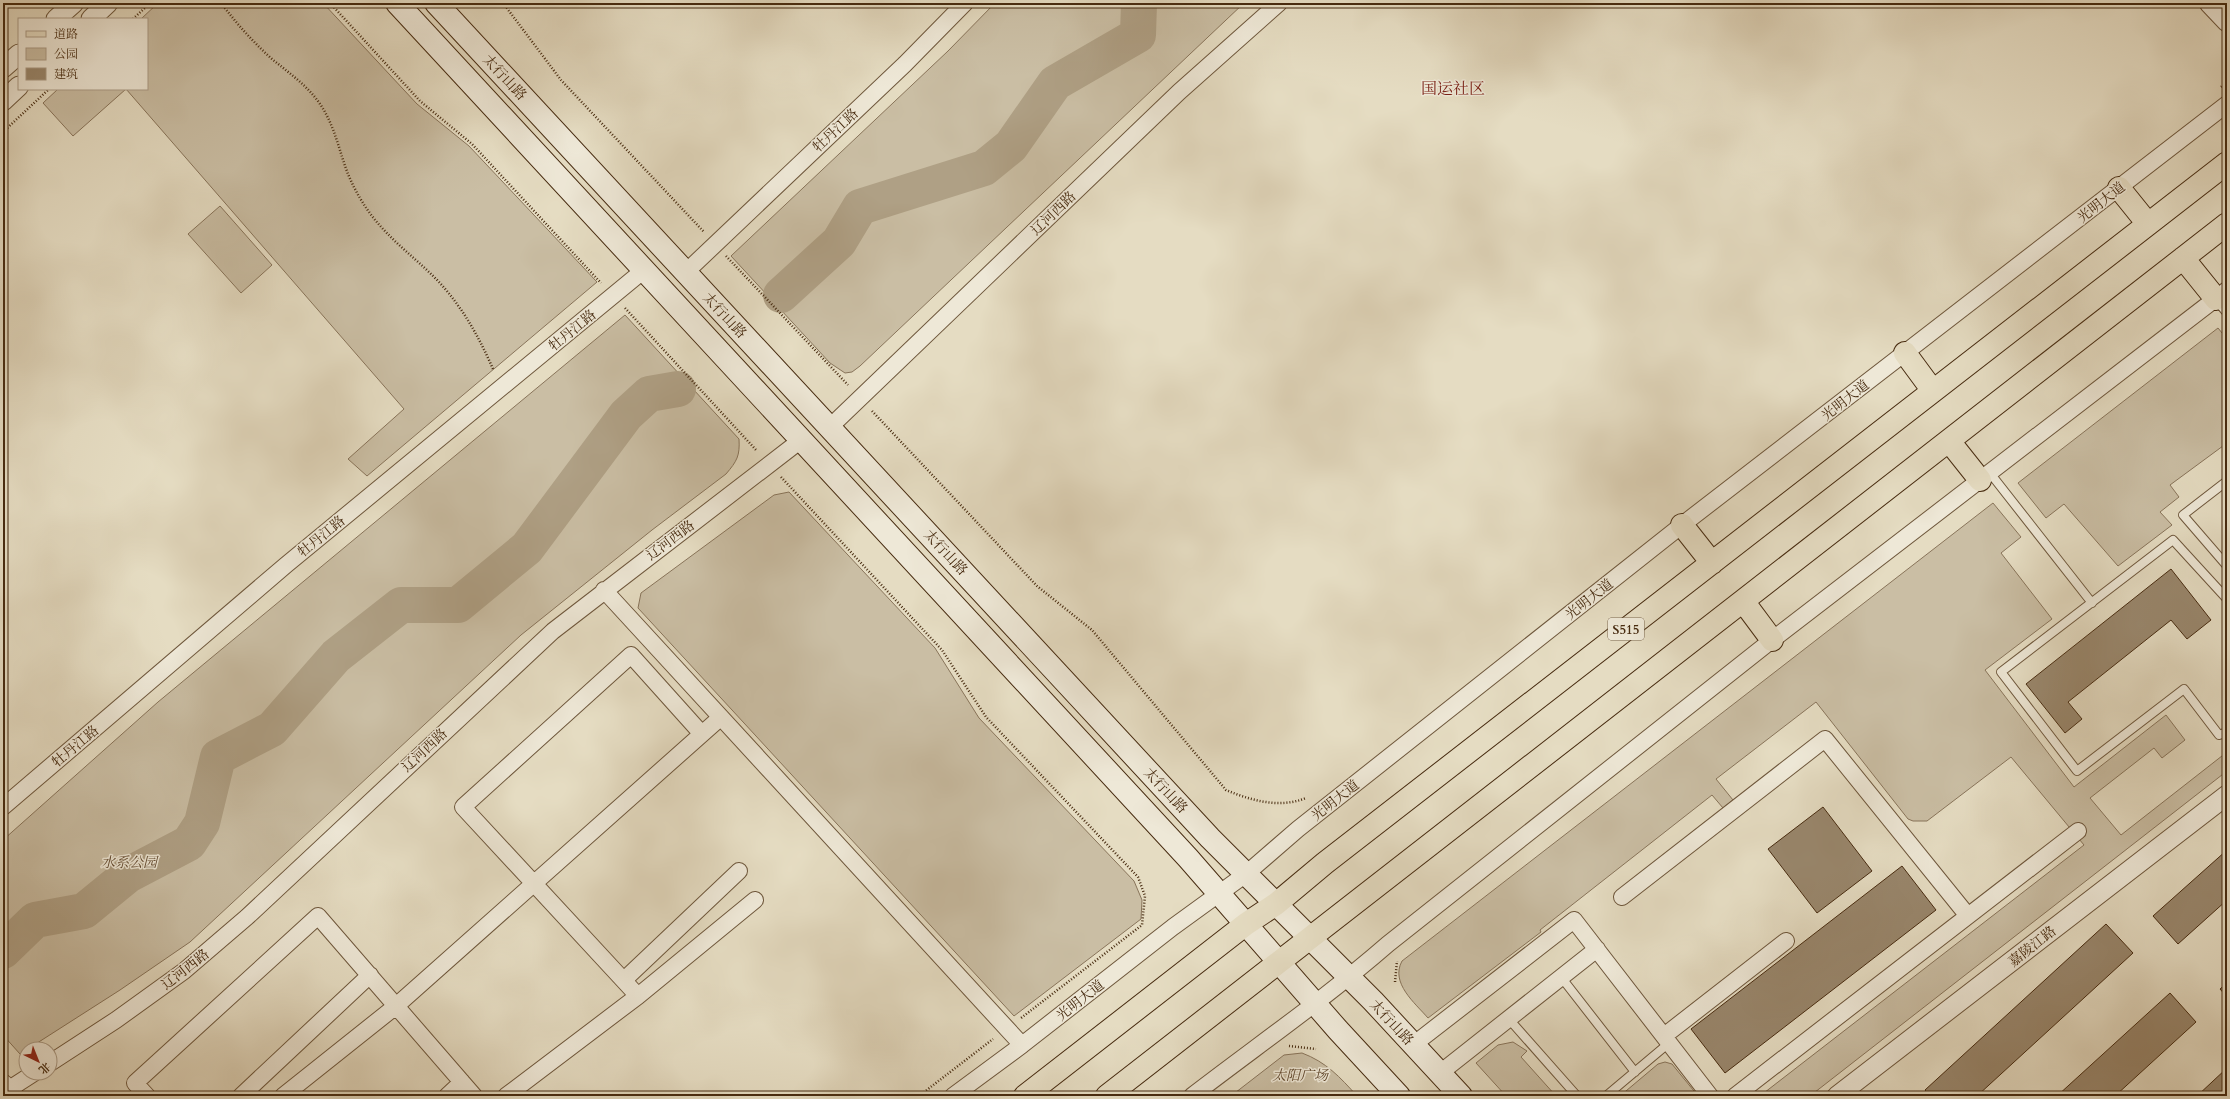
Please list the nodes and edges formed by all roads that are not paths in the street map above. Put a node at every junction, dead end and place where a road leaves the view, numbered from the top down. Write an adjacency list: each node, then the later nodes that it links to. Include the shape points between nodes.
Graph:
1 (74, 3): 8 (street)
2 (108, 3): 9 (street)
3 (397, 3): 21 (main road, 太行山路)
4 (436, 3): 22 (main road, 太行山路)
5 (966, 3): 22 (street, 牡丹江路)
6 (1279, 3): 26 (street, 辽河西路, via 1173,98)
7 (2209, 3): 10 (street)
8 (57, 18)
9 (92, 18)
10 (2227, 22)
11 (18, 55): 12 (street)
12 (3, 68)
13 (18, 87): 14 (street)
14 (3, 101)
15 (2227, 104): 17 (street, 光明大道)
16 (2227, 163): 18 (main road, S515)
17 (2119, 188): 18 (main road); 24 (street, 光明大道)
18 (2148, 224): 25 (main road, S515)
19 (2227, 224): 20 (main road)
20 (2183, 258): 23 (main road); 28 (main road)
21 (644, 270): 27 (main road, 太行山路); 43 (street, 牡丹江路, via 286,566)
22 (686, 272): 26 (main road, 太行山路)
23 (2223, 301): 29 (street)
24 (1905, 353): 25 (main road); 31 (street, 光明大道)
25 (1933, 391): 32 (main road, S515)
26 (830, 427): 46 (main road, 太行山路)
27 (802, 440): 34 (street, 辽河西路); 48 (main road, 太行山路)
28 (1949, 441): 29 (main road); 36 (main road)
29 (1985, 477): 37 (lane); 38 (street)
30 (2227, 481): 33 (lane, via 2183,515)
31 (1682, 525): 32 (main road); 46 (street, 光明大道, via 1298,829)
32 (1712, 563): 51 (main road, S515, via 1331,858)
33 (2227, 566)
34 (604, 590): 39 (street); 69 (street, 辽河西路, via 527,654 214,946 145,999)
35 (2227, 599): 37 (lane, via 2173,540)
36 (1743, 601): 38 (main road); 54 (main road)
37 (2092, 602): 40 (lane, via 2001,672 2077,771 2184,689 2219,735)
38 (1772, 640): 59 (street, via 1388,944)
39 (720, 718): 41 (street); 67 (street)
40 (2227, 732)
41 (701, 733): 47 (street); 47 (street, via 631,655 463,807)
42 (2227, 795): 91 (street, 嘉陵江路)
43 (3, 807)
44 (2078, 831): 52 (street)
45 (740, 871): 61 (street)
46 (1246, 874): 48 (street, 光明大道); 51 (main road, 太行山路)
47 (534, 882): 61 (street); 64 (street)
48 (1218, 892): 53 (main road, 太行山路); 67 (street, 光明大道)
49 (1622, 897): 52 (street, via 1825,739)
50 (755, 900): 62 (street)
51 (1276, 904): 53 (main road, S515); 54 (main road, 太行山路)
52 (1968, 916): 90 (street)
53 (1246, 924): 57 (main road, 太行山路); 82 (main road, S515)
54 (1311, 939): 57 (main road); 59 (main road, 太行山路)
55 (1786, 941): 66 (street)
56 (1597, 949): 60 (street); 66 (street); 68 (street, via 1574,920)
57 (1280, 963): 63 (main road, 太行山路); 83 (main road)
58 (370, 976): 64 (street); 75 (street, via 318,916 135,1083); 76 (street)
59 (1350, 977): 63 (street); 68 (main road, 太行山路)
60 (1561, 977): 65 (street); 70 (lane)
61 (624, 980): 62 (street)
62 (638, 996): 80 (street)
63 (1314, 1002): 84 (street); 85 (main road, 太行山路)
64 (396, 1006): 73 (street); 77 (street)
65 (1508, 1018): 71 (street); 87 (lane)
66 (1666, 1040): 70 (lane); 89 (street)
67 (1022, 1045): 81 (street, 光明大道)
68 (1413, 1045): 71 (main road, 太行山路)
69 (58, 1058)
70 (1635, 1072): 88 (lane)
71 (1440, 1073): 86 (main road, 太行山路)
72 (22, 1081): 74 (street)
73 (462, 1082): 78 (street); 79 (street)
74 (7, 1091)
75 (147, 1096)
76 (241, 1096)
77 (283, 1096)
78 (447, 1096)
79 (474, 1096)
80 (506, 1096)
81 (953, 1096)
82 (1025, 1096)
83 (1107, 1096)
84 (1192, 1096)
85 (1399, 1096)
86 (1461, 1096)
87 (1577, 1096)
88 (1606, 1096)
89 (1710, 1096)
90 (1735, 1096)
91 (1837, 1096)

